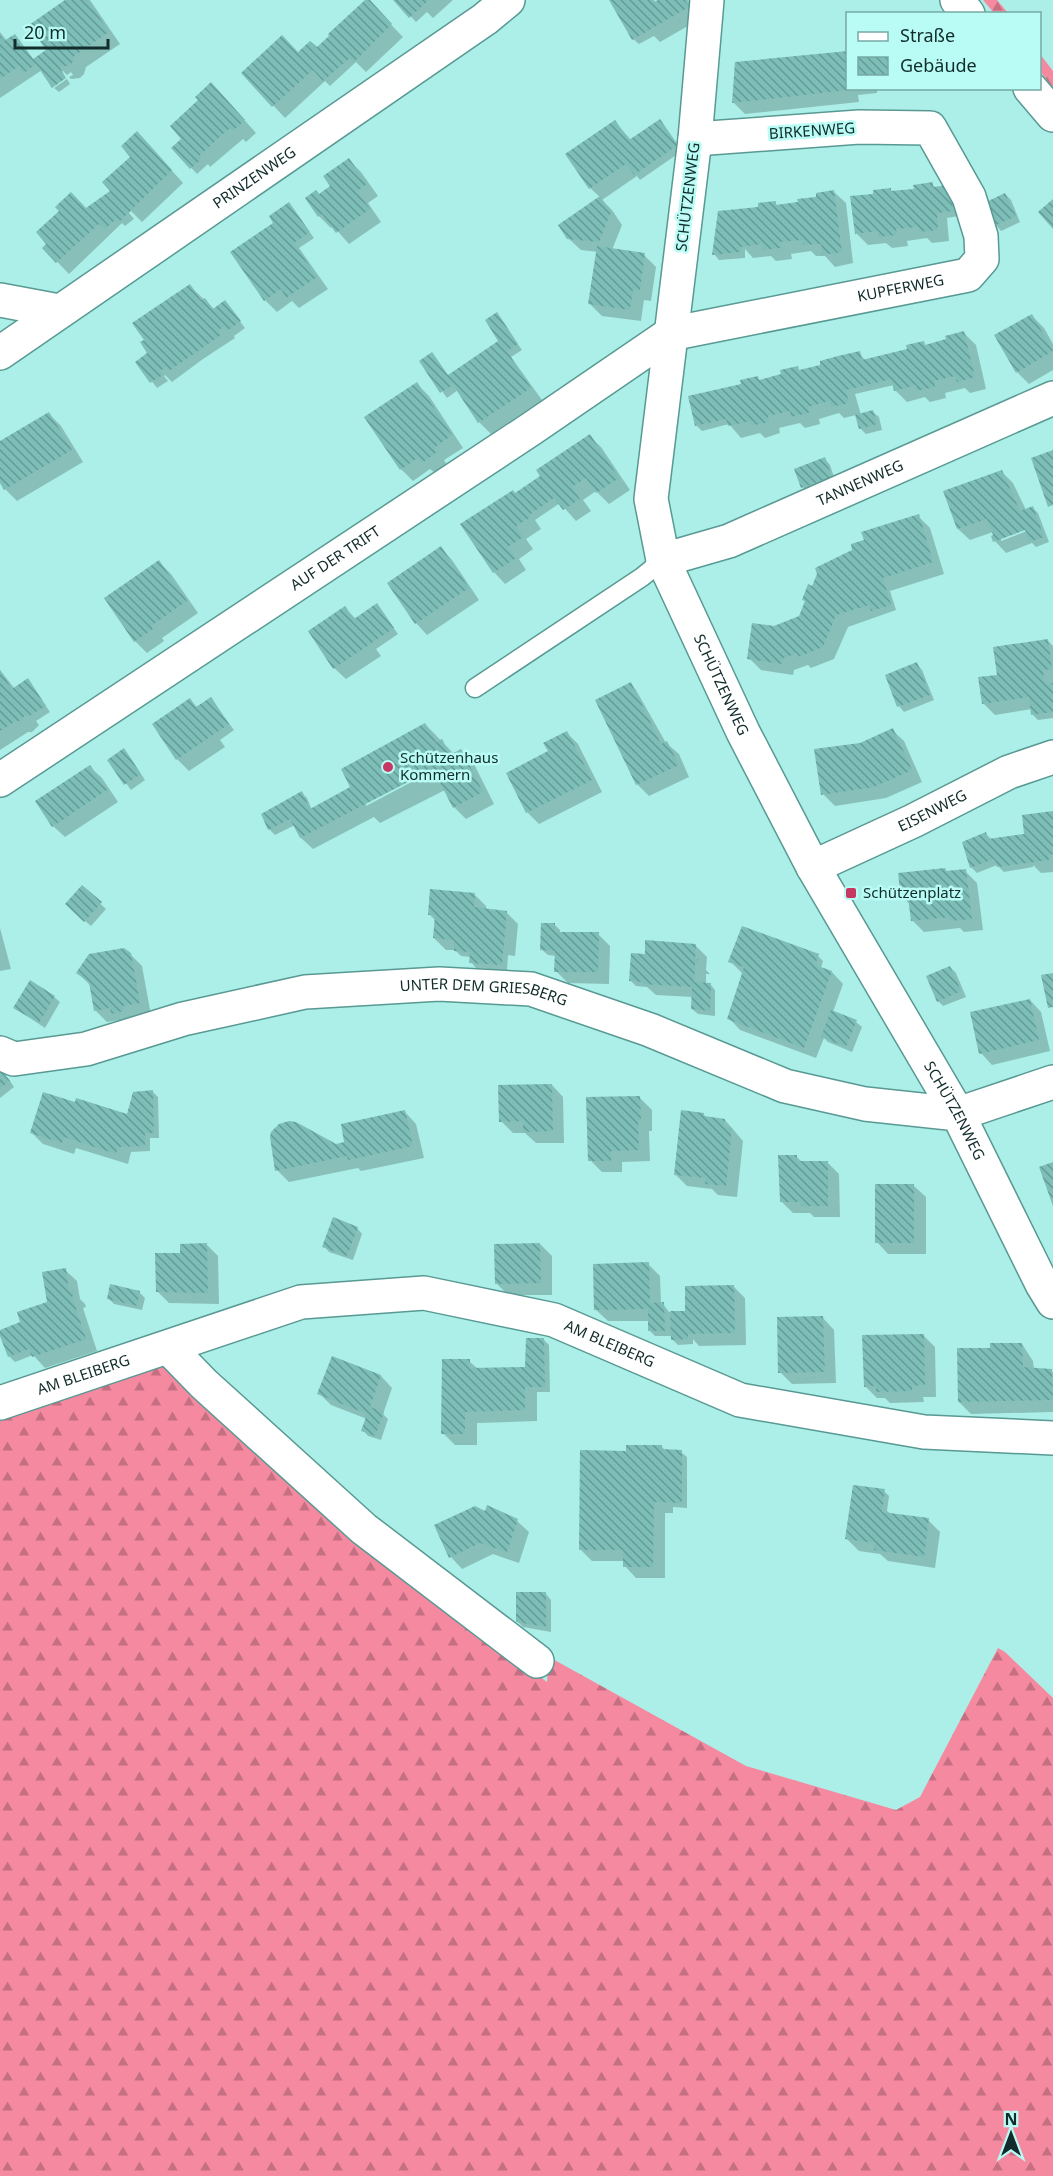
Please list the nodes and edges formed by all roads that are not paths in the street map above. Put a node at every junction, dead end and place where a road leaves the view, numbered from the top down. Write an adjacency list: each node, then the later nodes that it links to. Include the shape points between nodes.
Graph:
1 (508, 0): 10 (street, PRINZENWEG)
2 (707, 0): 8 (street, SCHÜTZENWEG)
3 (957, 0): 4 (street)
4 (966, 12)
5 (1032, 90): 6 (street)
6 (1053, 115)
7 (930, 128): 8 (street, BIRKENWEG, via 859,127); 11 (street, KUPFERWEG, via 969,197 981,236 982,259 968,275)
8 (695, 139): 11 (street, SCHÜTZENWEG)
9 (0, 300): 10 (street)
10 (59, 311): 12 (street, PRINZENWEG)
11 (670, 334): 14 (street, SCHÜTZENWEG, via 651,499); 17 (street, AUF DER TRIFT)
12 (0, 353)
13 (1053, 398): 14 (street, TANNENWEG, via 729,541)
14 (663, 560): 15 (lane); 18 (street, SCHÜTZENWEG, via 743,732)
15 (475, 688)
16 (1053, 757): 18 (street, EISENWEG, via 1009,771)
17 (0, 780)
18 (813, 867): 21 (street, SCHÜTZENWEG)
19 (0, 1053): 21 (street, UNTER DEM GRIESBERG, via 14,1059 86,1049 183,1019 305,992 439,984 531,989 650,1030 785,1086 865,1104)
20 (1053, 1082): 21 (street)
21 (958, 1114): 22 (street, SCHÜTZENWEG)
22 (1053, 1302)
23 (169, 1348): 24 (street, AM BLEIBERG); 25 (street, AM BLEIBERG, via 301,1302 424,1293 554,1320 740,1400 924,1432); 26 (street, via 364,1528)
24 (0, 1403)
25 (1053, 1438)
26 (537, 1661)

